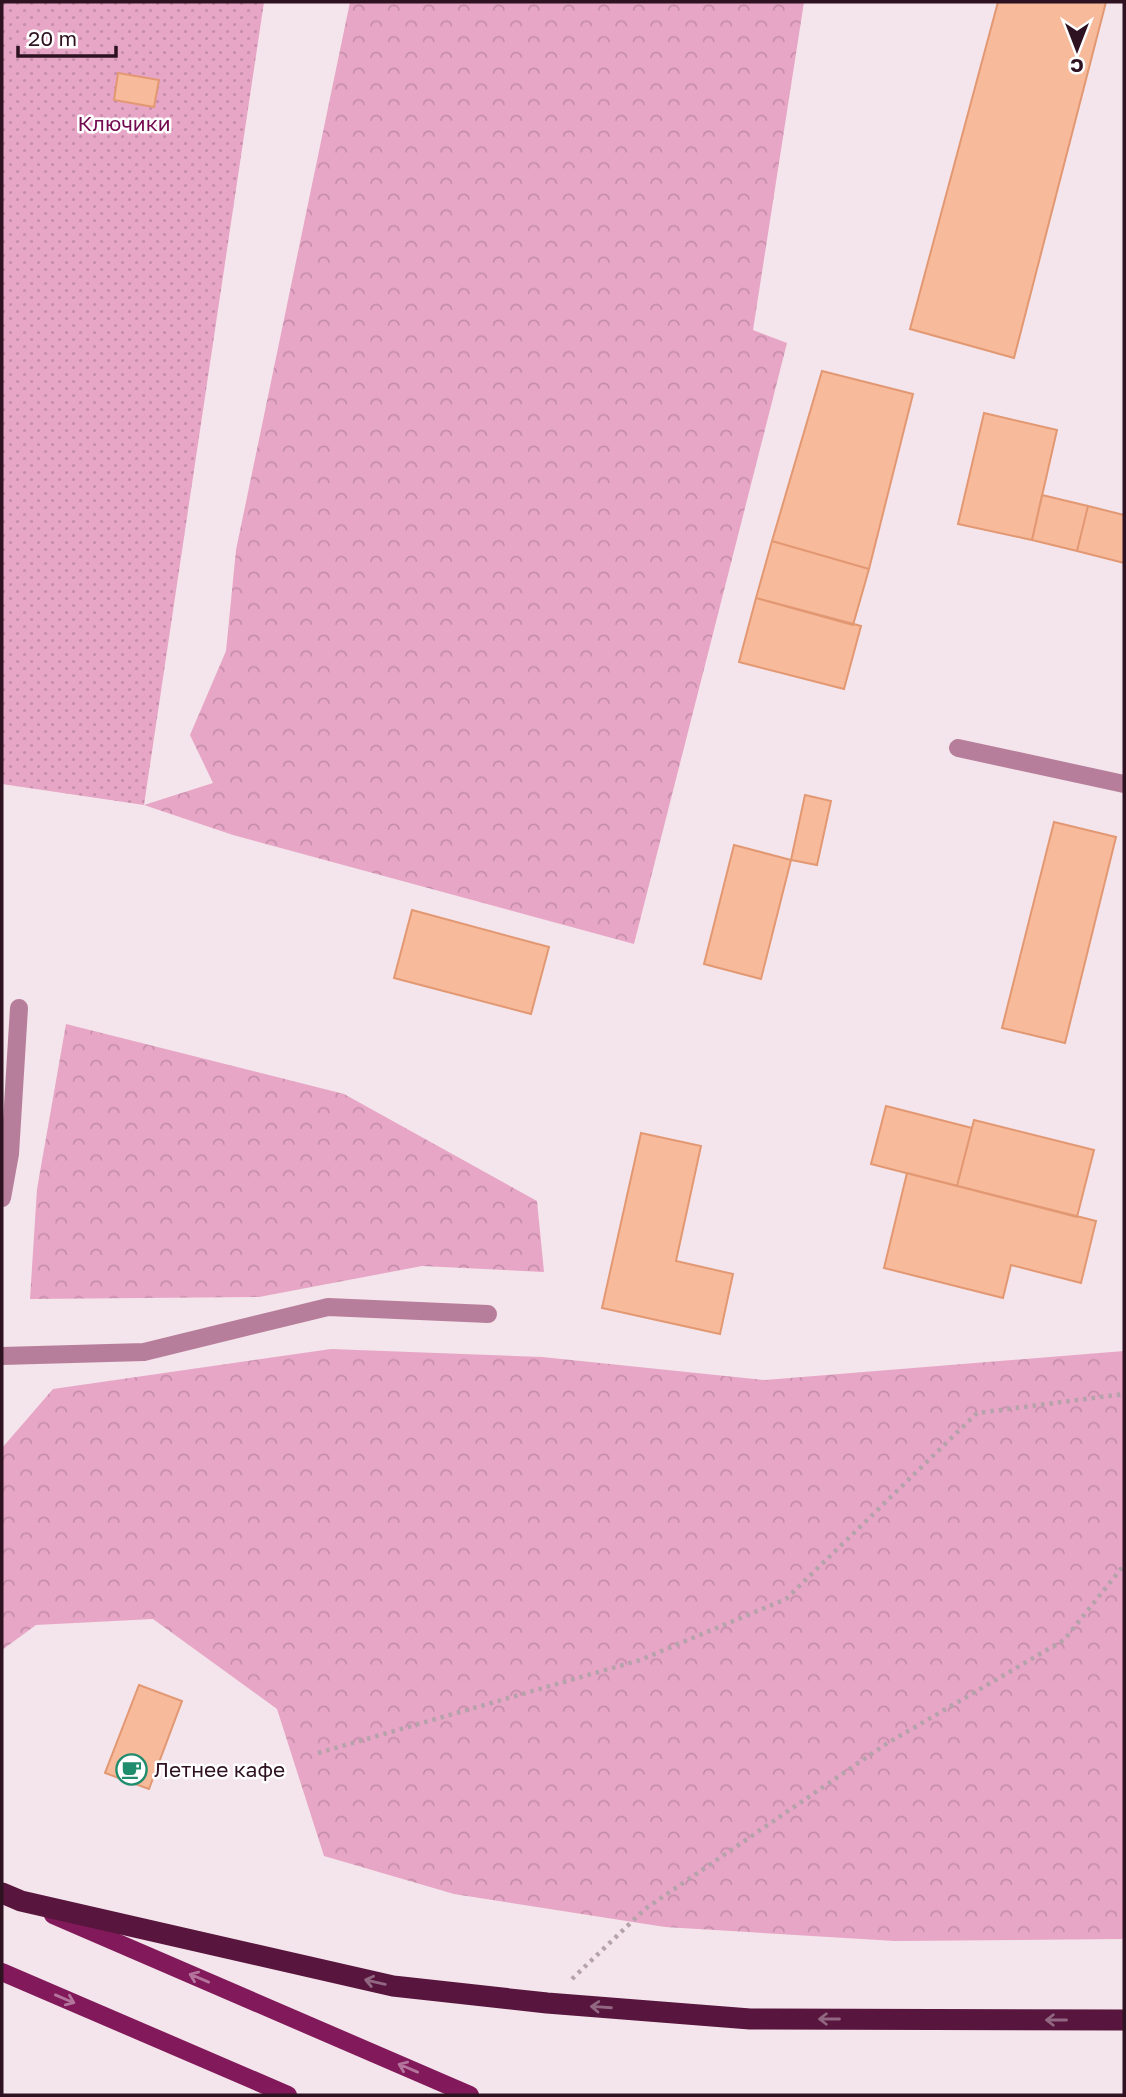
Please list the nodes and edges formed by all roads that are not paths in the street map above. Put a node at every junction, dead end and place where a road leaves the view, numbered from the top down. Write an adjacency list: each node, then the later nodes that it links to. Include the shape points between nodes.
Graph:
1 (958, 748): 2 (lane)
2 (1124, 784)
3 (19, 1008): 4 (lane, via 10,1154)
4 (2, 1198)
5 (488, 1314): 6 (lane, via 328,1307 144,1352)
6 (2, 1356)
7 (11, 1897): 9 (highway, one-way to 7, via 750,2019 393,1986); 11 (main road, one-way to 7)
8 (2, 1972): 10 (main road, one-way to 10)
9 (1124, 2020)
10 (288, 2095)
11 (470, 2095)

